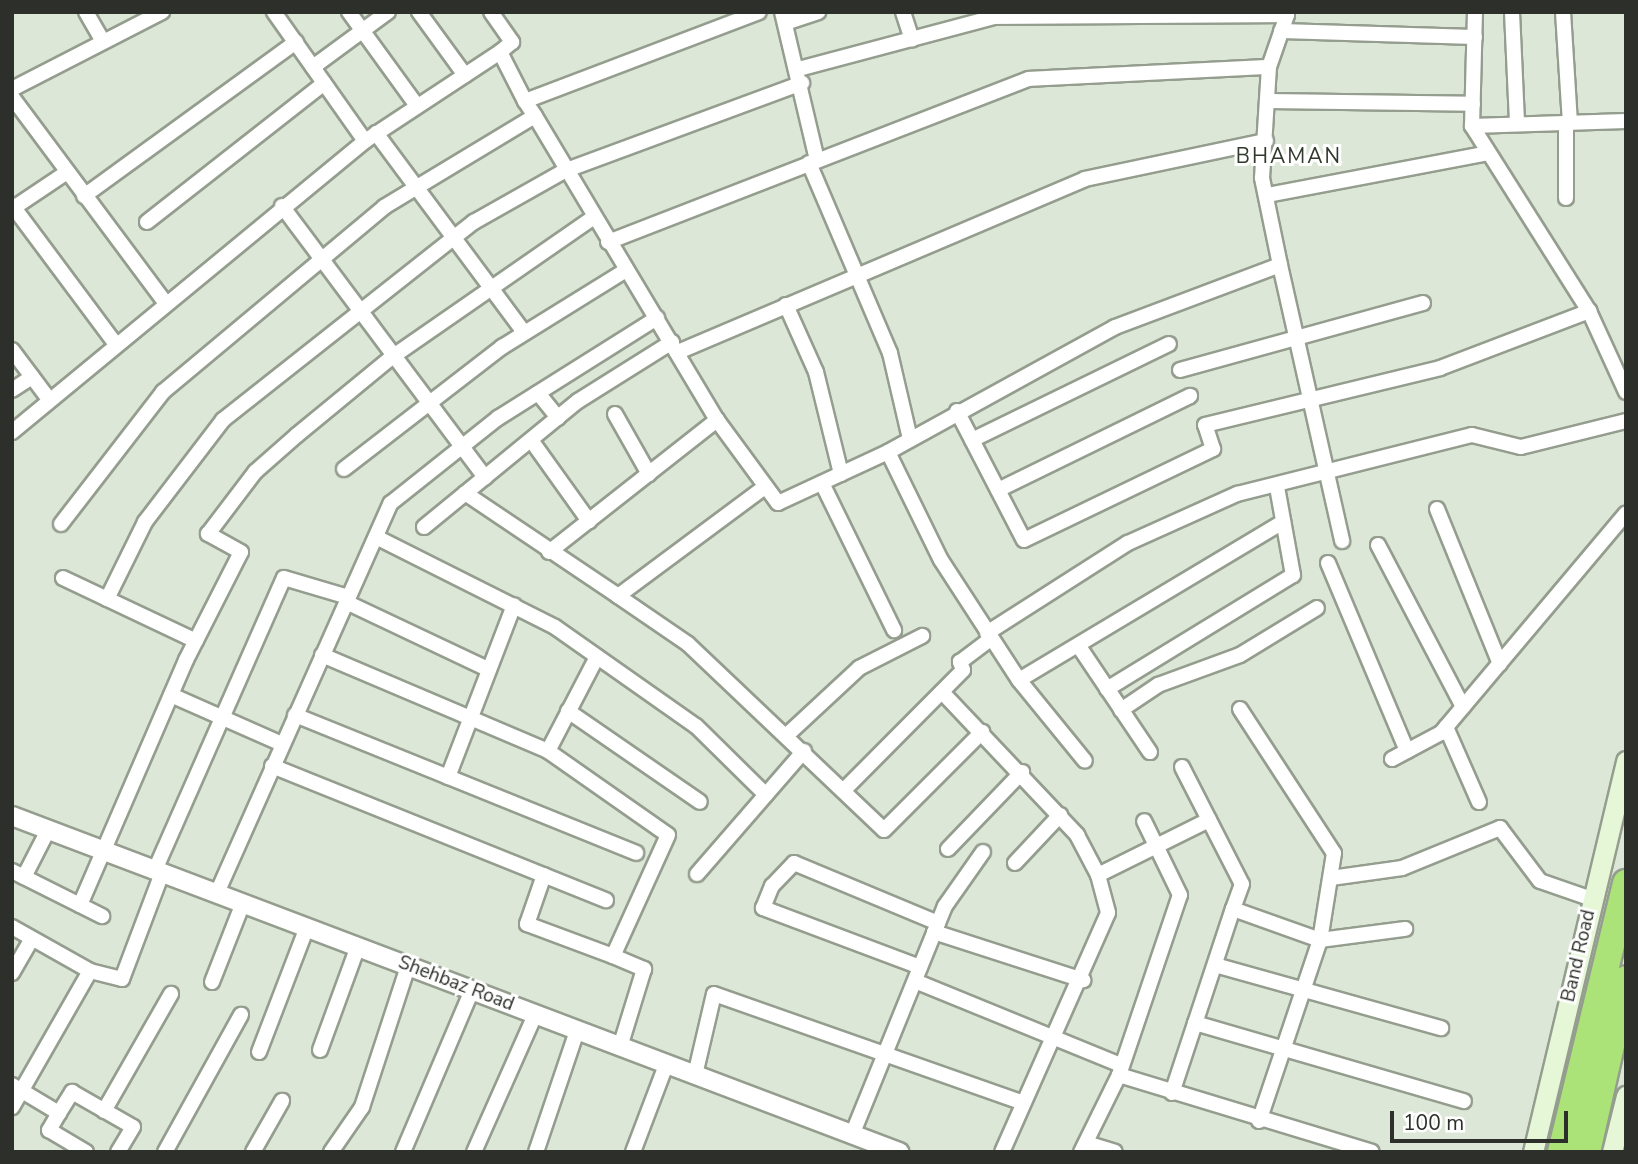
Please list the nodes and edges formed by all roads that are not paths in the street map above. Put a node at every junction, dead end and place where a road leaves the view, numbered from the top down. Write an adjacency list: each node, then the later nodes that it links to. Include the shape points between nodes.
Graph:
1 (86, 12): 19 (street)
2 (162, 12): 19 (street)
3 (274, 12): 20 (street)
4 (349, 12): 15 (street)
5 (388, 12): 15 (street)
6 (419, 12): 24 (street)
7 (491, 12): 21 (street, via 512,43)
8 (759, 12): 29 (street)
9 (818, 12): 14 (street)
10 (903, 12): 18 (street)
11 (1475, 12): 17 (street)
12 (1512, 12): 36 (street)
13 (1563, 12): 35 (street)
14 (783, 18): 25 (street)
15 (362, 31): 22 (street); 32 (street)
16 (1281, 31): 17 (street); 18 (street, via 1287,15 994,17); 23 (street)
17 (1475, 37): 31 (street)
18 (912, 40): 25 (street)
19 (103, 42): 27 (street)
20 (296, 42): 22 (street); 46 (street)
21 (499, 52): 24 (street); 29 (street)
22 (313, 67): 26 (street)
23 (1269, 67): 30 (street); 41 (street, via 1029,79)
24 (465, 75): 32 (street)
25 (800, 76): 41 (street); 42 (street)
26 (324, 83): 38 (street); 51 (street)
27 (12, 89)
28 (12, 97): 43 (street)
29 (525, 101): 33 (street)
30 (1268, 101): 31 (street); 39 (street)
31 (1472, 104): 37 (street)
32 (417, 106): 38 (street)
33 (534, 116): 42 (street); 44 (street)
34 (1626, 121): 35 (street)
35 (1568, 123): 36 (street); 47 (street)
36 (1517, 124): 37 (street)
37 (1472, 126): 40 (street)
38 (371, 137): 44 (street); 48 (street)
39 (1266, 141): 45 (street); 57 (street, via 1085,179)
40 (1485, 154): 45 (street); 63 (street)
41 (813, 161): 53 (street); 57 (street)
42 (564, 171): 50 (street); 52 (street)
43 (67, 172): 46 (street); 49 (street)
44 (416, 187): 52 (street); 54 (street)
45 (1267, 195): 55 (street)
46 (84, 196): 59 (street)
47 (1566, 198)
48 (282, 206): 54 (street); 59 (street)
49 (13, 207): 67 (street)
50 (593, 218): 53 (street); 58 (street)
51 (147, 222)
52 (452, 238): 58 (street); 62 (street)
53 (608, 242): 56 (street)
54 (322, 260): 62 (street); 106 (street, via 163,392)
55 (1280, 265): 66 (street); 81 (street, via 1115,327)
56 (626, 270): 64 (street); 65 (street)
57 (857, 275): 61 (street); 87 (street, via 890,353)
58 (490, 287): 65 (street); 71 (street)
59 (165, 302): 67 (street)
60 (1423, 303): 66 (street)
61 (786, 305): 69 (street); 94 (street, via 816,372)
62 (359, 310): 71 (street); 115 (street, via 223,420 145,522)
63 (1589, 311): 75 (street); 79 (street, via 1440,368)
64 (657, 318): 69 (street); 76 (street)
65 (524, 332): 80 (street)
66 (1297, 336): 72 (street); 79 (street)
67 (114, 343): 78 (street)
68 (1169, 344): 89 (street)
69 (675, 347): 83 (street); 84 (street)
70 (12, 350): 73 (street)
71 (392, 357): 80 (street); 122 (street, via 255,472 208,534 241,552)
72 (1180, 369)
73 (32, 377): 74 (street); 78 (street)
74 (12, 390)
75 (1626, 392)
76 (538, 393): 83 (street); 90 (street)
77 (1190, 396): 100 (street)
78 (48, 398): 86 (street)
79 (1312, 399): 95 (street); 100 (street, via 1205,425 1213,449 1024,540)
80 (426, 401): 90 (street); 92 (street)
81 (957, 411): 87 (street); 89 (street)
82 (615, 414): 93 (street)
83 (558, 418): 88 (street)
84 (718, 419): 93 (street); 98 (street)
85 (1626, 421): 95 (street, via 1521,447 1472,435)
86 (12, 432)
87 (910, 439): 91 (street)
88 (531, 440): 96 (street); 104 (street)
89 (972, 440): 100 (street)
90 (461, 447): 96 (street); 108 (street, via 391,503)
91 (888, 452): 94 (street); 121 (street, via 941,560)
92 (344, 469)
93 (649, 474): 104 (street)
94 (841, 474): 97 (street)
95 (1328, 475): 99 (street); 109 (street)
96 (485, 477): 101 (street)
97 (822, 483): 98 (street, via 778,503); 119 (street)
98 (765, 487): 114 (street)
99 (1277, 487): 105 (street); 121 (street, via 1237,494 1128,542)
100 (998, 490)
101 (465, 493): 107 (street); 111 (street)
102 (1437, 509): 126 (street)
103 (1626, 513): 126 (street)
104 (589, 521): 111 (street)
105 (1283, 522): 123 (street); 129 (street, via 1293,575)
106 (61, 524)
107 (424, 527)
108 (376, 537): 116 (street); 117 (street)
109 (1342, 541)
110 (1378, 545): 132 (street)
111 (549, 552): 114 (street)
112 (1328, 564): 145 (street)
113 (63, 578): 115 (street)
114 (618, 596): 141 (street, via 688,644)
115 (107, 599): 122 (street)
116 (347, 600): 124 (street); 127 (street); 138 (street, via 284,578)
117 (514, 605): 125 (street); 127 (street)
118 (1317, 607): 134 (street, via 1240,655 1158,685)
119 (894, 630)
120 (922, 636): 141 (street, via 859,668)
121 (989, 636): 128 (street); 130 (street, via 960,662 963,670)
122 (196, 641): 131 (street)
123 (1078, 645): 128 (street); 129 (street)
124 (322, 655): 136 (street); 137 (street)
125 (597, 657): 135 (street); 155 (street, via 696,726)
126 (1500, 664): 132 (street)
127 (488, 669): 137 (street)
128 (1019, 680): 148 (street)
129 (1107, 690): 134 (street)
130 (942, 692): 140 (street); 154 (street)
131 (171, 695): 138 (street); 165 (street)
132 (1463, 707): 139 (street)
133 (1240, 709): 174 (street, via 1332,842)
134 (1121, 710): 146 (street)
135 (568, 711): 143 (street); 157 (street)
136 (295, 715): 142 (street); 153 (street)
137 (469, 715): 143 (street); 153 (street)
138 (219, 716): 142 (street); 169 (street)
139 (1446, 727): 145 (street); 156 (street)
140 (982, 732): 152 (street); 154 (street, via 884,830)
141 (786, 735): 144 (street)
142 (282, 744): 150 (street)
143 (548, 751): 190 (street, via 668,835)
144 (804, 751): 154 (street); 155 (street)
145 (1407, 751): 147 (street)
146 (1150, 752)
147 (1392, 759)
148 (1085, 761)
149 (1626, 761): 177 (main road, Band Road)
150 (272, 766): 172 (street); 176 (street)
151 (1182, 767): 160 (street)
152 (1022, 772): 158 (street); 164 (street)
153 (448, 777): 167 (street)
154 (844, 790)
155 (766, 795): 171 (street)
156 (1479, 802)
157 (700, 803)
158 (1060, 815): 168 (street); 173 (street)
159 (12, 816): 162 (street, Shehbaz Road)
160 (1209, 820): 163 (street); 181 (street, via 1242,884)
161 (1144, 821): 163 (street)
162 (48, 830): 165 (street, Shehbaz Road); 170 (street)
163 (1156, 846): 173 (street); 214 (street, via 1180,895)
164 (947, 849)
165 (105, 851): 169 (street, Shehbaz Road); 180 (street)
166 (983, 852): 185 (street)
167 (636, 853)
168 (1016, 863)
169 (159, 871): 176 (street, Shehbaz Road); 193 (street, via 122,979)
170 (18, 874): 180 (street)
171 (697, 874)
172 (544, 875): 178 (street); 190 (street, via 527,924)
173 (1098, 875): 197 (street, via 1108,913)
174 (1331, 878): 177 (street, via 1402,869 1500,828 1540,881); 188 (street)
175 (1626, 883): 242 (highway)
176 (217, 893): 179 (street, Shehbaz Road)
177 (1592, 899): 241 (main road, Band Road)
178 (606, 900)
179 (243, 903): 184 (street, Shehbaz Road); 198 (street)
180 (80, 905): 182 (street)
181 (1233, 909): 188 (street); 191 (street)
182 (102, 916)
183 (12, 927): 187 (street)
184 (307, 927): 189 (street, Shehbaz Road); 211 (street)
185 (936, 928): 195 (street); 195 (street, via 794,863 772,886 763,908); 197 (street)
186 (1405, 929): 188 (street)
187 (32, 939): 193 (street); 194 (street)
188 (1320, 940): 200 (street)
189 (358, 946): 192 (street, Shehbaz Road); 210 (street)
190 (613, 956): 208 (street, via 644,969)
191 (1215, 965): 200 (street); 204 (street)
192 (408, 966): 199 (street, Shehbaz Road); 232 (street, via 359,1113)
193 (90, 971): 216 (street)
194 (12, 973)
195 (918, 974): 207 (street); 212 (street)
196 (1626, 979): 243 (highway)
197 (1083, 980): 207 (street)
198 (212, 982)
199 (472, 990): 203 (street, Shehbaz Road); 233 (street)
200 (1303, 991): 205 (street); 209 (street)
201 (171, 994): 223 (street)
202 (241, 1015): 230 (street)
203 (535, 1015): 206 (street, Shehbaz Road); 234 (street)
204 (1195, 1023): 209 (street); 217 (street)
205 (1441, 1028)
206 (577, 1031): 208 (street, Shehbaz Road); 235 (street)
207 (1056, 1035): 214 (street); 221 (street)
208 (620, 1047): 213 (street, Shehbaz Road)
209 (1283, 1049): 220 (street); 225 (street)
210 (320, 1050)
211 (258, 1052)
212 (884, 1056): 215 (street, via 714,994); 221 (street); 226 (street)
213 (666, 1065): 215 (street, Shehbaz Road); 236 (street)
214 (1120, 1070): 217 (street); 227 (street)
215 (695, 1075): 226 (street, Shehbaz Road)
216 (17, 1088): 222 (street); 224 (street)
217 (1172, 1093): 225 (street)
218 (1626, 1096): 244 (main road)
219 (282, 1101): 231 (street)
220 (1464, 1101)
221 (1023, 1103): 238 (street)
222 (12, 1107)
223 (104, 1111): 224 (street, via 72,1092); 229 (street, via 133,1127)
224 (60, 1113): 228 (street, via 49,1130)
225 (1259, 1121): 240 (street)
226 (852, 1135): 237 (street, Shehbaz Road)
227 (1083, 1147): 239 (street)
228 (81, 1150)
229 (118, 1152)
230 (165, 1152)
231 (253, 1152)
232 (331, 1152)
233 (402, 1152)
234 (474, 1152)
235 (537, 1152)
236 (634, 1152)
237 (899, 1152)
238 (1002, 1152)
239 (1115, 1152)
240 (1372, 1152)
241 (1533, 1152)
242 (1561, 1152)
243 (1587, 1152)
244 (1612, 1152)

